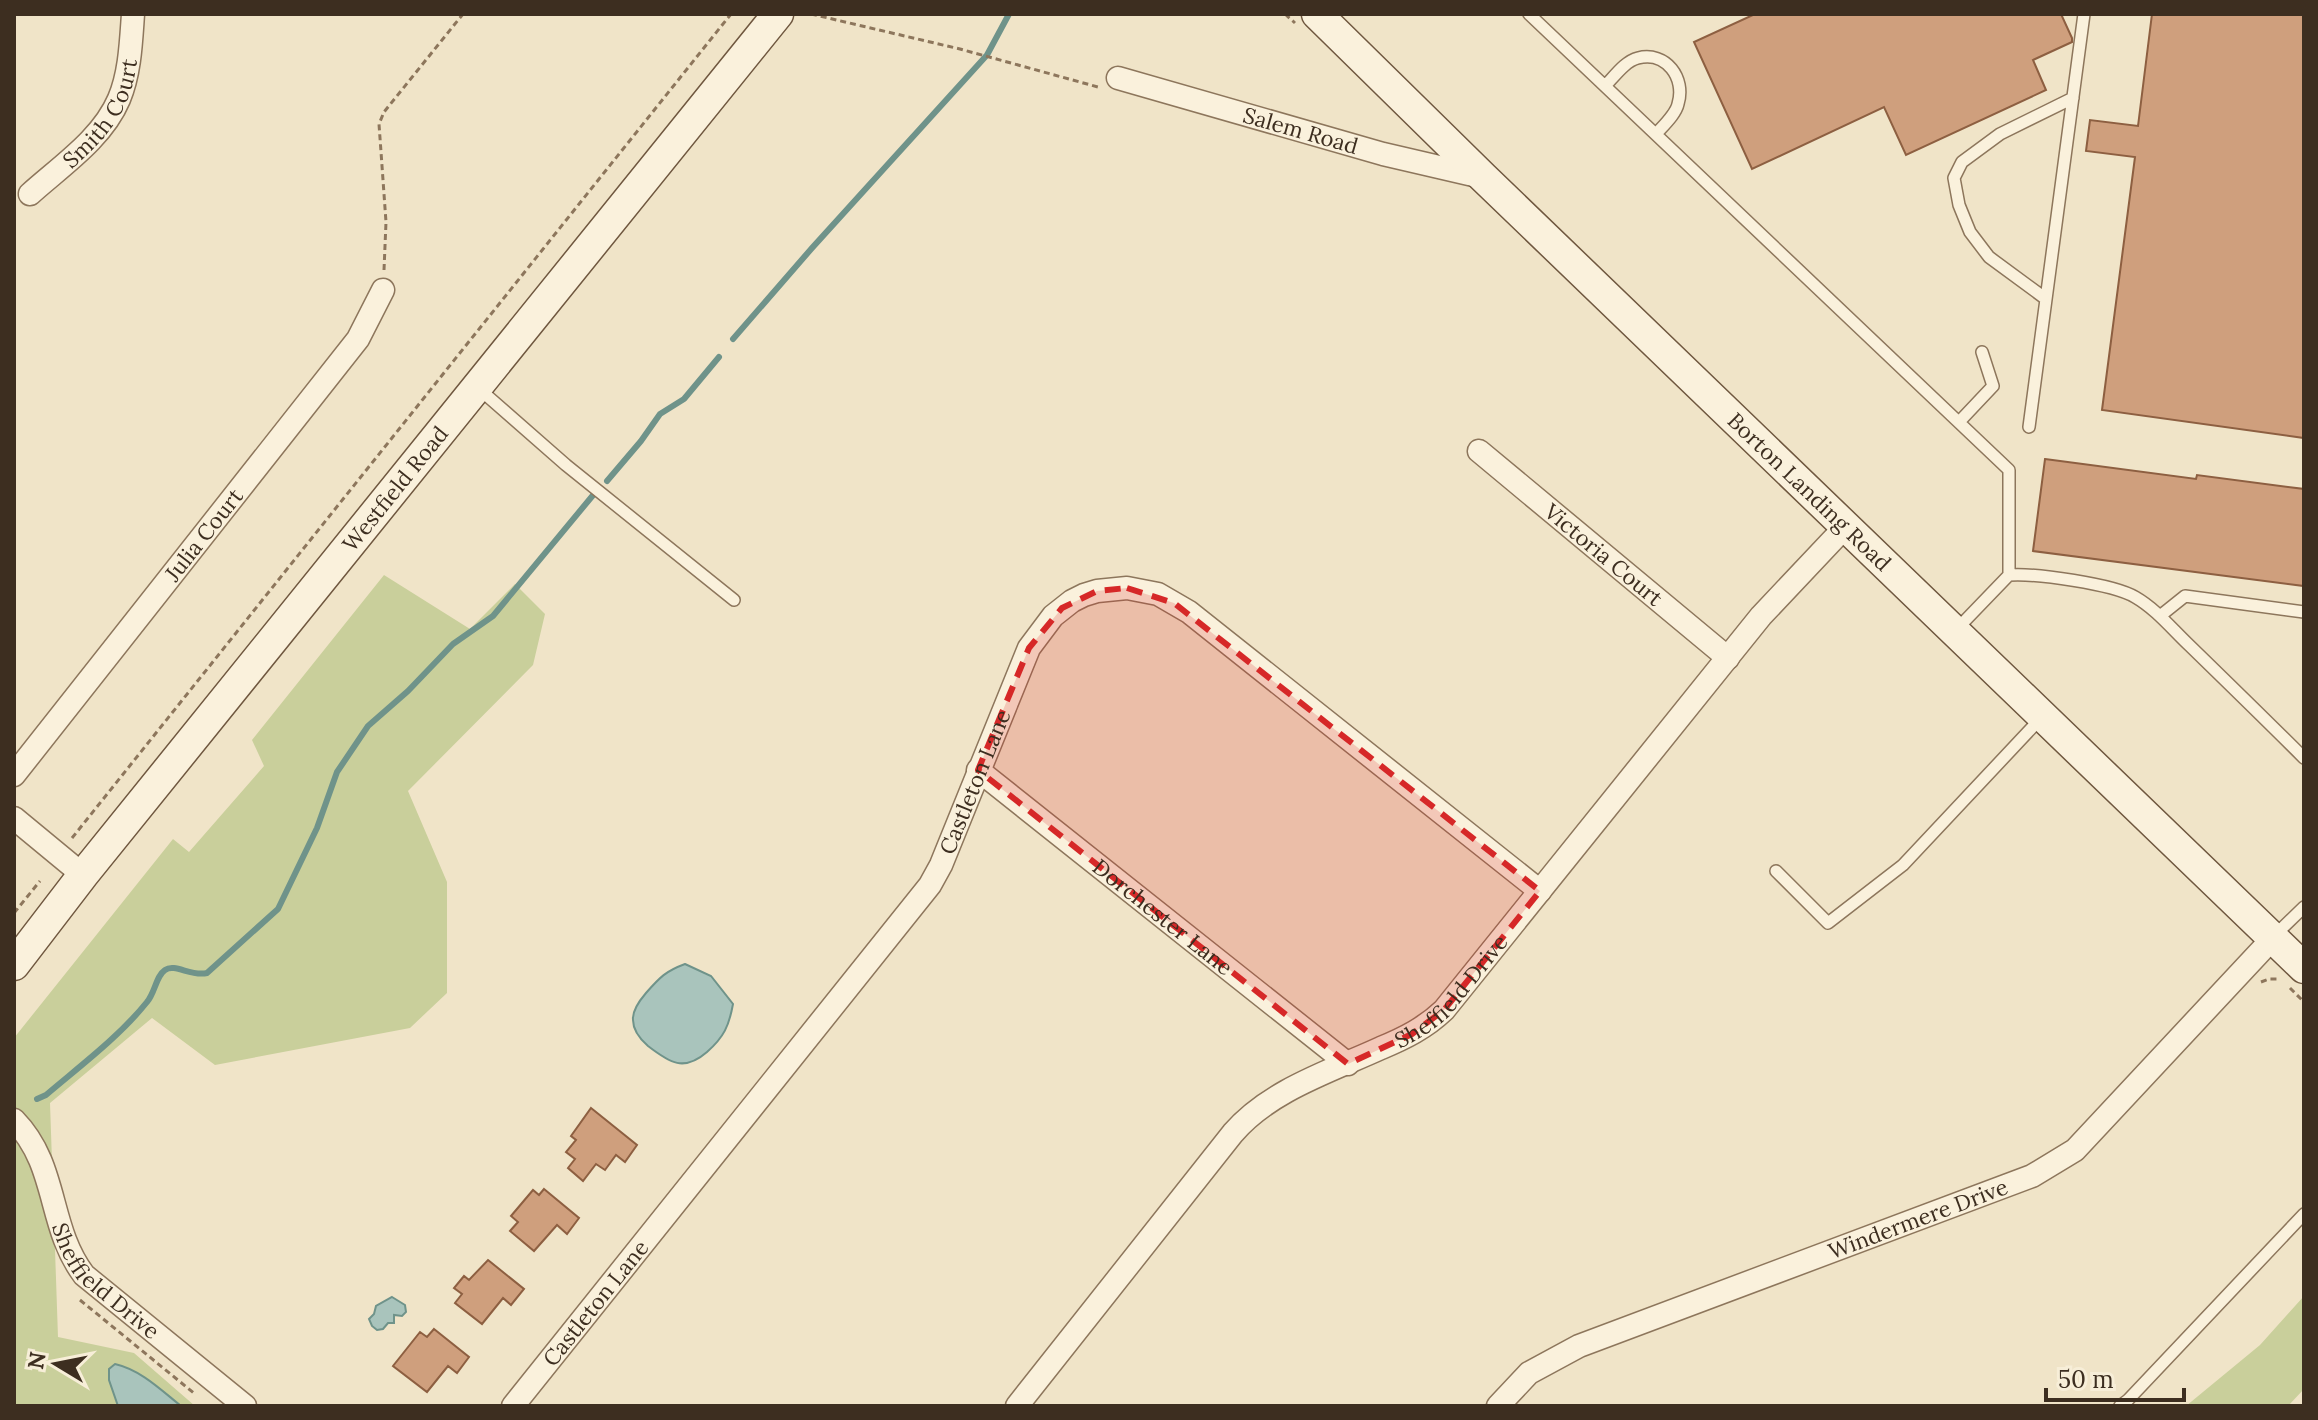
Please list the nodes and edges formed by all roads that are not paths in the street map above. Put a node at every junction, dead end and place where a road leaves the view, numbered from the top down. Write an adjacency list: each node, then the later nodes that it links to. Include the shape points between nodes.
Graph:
1 (134, 14): 11 (street, Smith Court, via 119,100 97,134)
2 (778, 14): 15 (street, Westfield Road)
3 (1317, 14): 10 (street, Borton Landing Road)
4 (1529, 14): 7 (lane)
5 (2084, 14): 8 (lane)
6 (1111, 83): 10 (street, Salem Road)
7 (1605, 86): 9 (lane); 9 (lane, via 1635,58 1670,64 1679,83 1678,106)
8 (2073, 98): 13 (lane); 13 (lane, via 2000,134 1962,162 1954,178 1970,232 1989,257)
9 (1656, 134): 16 (lane)
10 (1483, 177): 19 (street, Borton Landing Road)
11 (30, 194)
12 (383, 290): 29 (street, Julia Court, via 358,339)
13 (2046, 299): 17 (lane)
14 (1982, 352): 16 (lane, via 1993,386)
15 (476, 387): 21 (lane); 32 (street, Westfield Road)
16 (1959, 422): 20 (lane, via 2009,470)
17 (2029, 427)
18 (1479, 451): 25 (street, Victoria Court)
19 (1845, 527): 24 (street, Borton Landing Road); 25 (street, Sheffield Drive)
20 (2009, 575): 23 (lane, via 2116,589); 24 (lane)
21 (734, 600)
22 (2304, 612): 23 (lane, via 2185,596)
23 (2160, 616): 27 (lane)
24 (1954, 632): 26 (street, Borton Landing Road)
25 (1728, 658): 33 (street, Sheffield Drive)
26 (2043, 716): 31 (lane, via 1903,865 1828,923); 35 (street, Borton Landing Road)
27 (2304, 758)
28 (978, 770): 33 (street, Castleton Lane, via 1042,627 1084,595 1143,590 1189,612); 38 (street, Dorchester Lane); 42 (street, Castleton Lane, via 930,885)
29 (14, 775)
30 (14, 818): 32 (street)
31 (1776, 871)
32 (83, 875): 36 (street, Westfield Road)
33 (1540, 891): 38 (street, Sheffield Drive, via 1434,1020)
34 (2304, 907): 35 (lane)
35 (2273, 938): 37 (street, Borton Landing Road); 44 (street, Windermere Drive, via 2075,1150 2032,1176 1579,1346 1529,1373)
36 (14, 965)
37 (2304, 968)
38 (1348, 1064): 43 (street, Sheffield Drive, via 1275,1098 1242,1122)
39 (14, 1120): 41 (street, Sheffield Drive, via 39,1155 66,1245 84,1275)
40 (2304, 1214): 45 (lane)
41 (245, 1406)
42 (513, 1406)
43 (1017, 1406)
44 (1498, 1406)
45 (2120, 1406)

